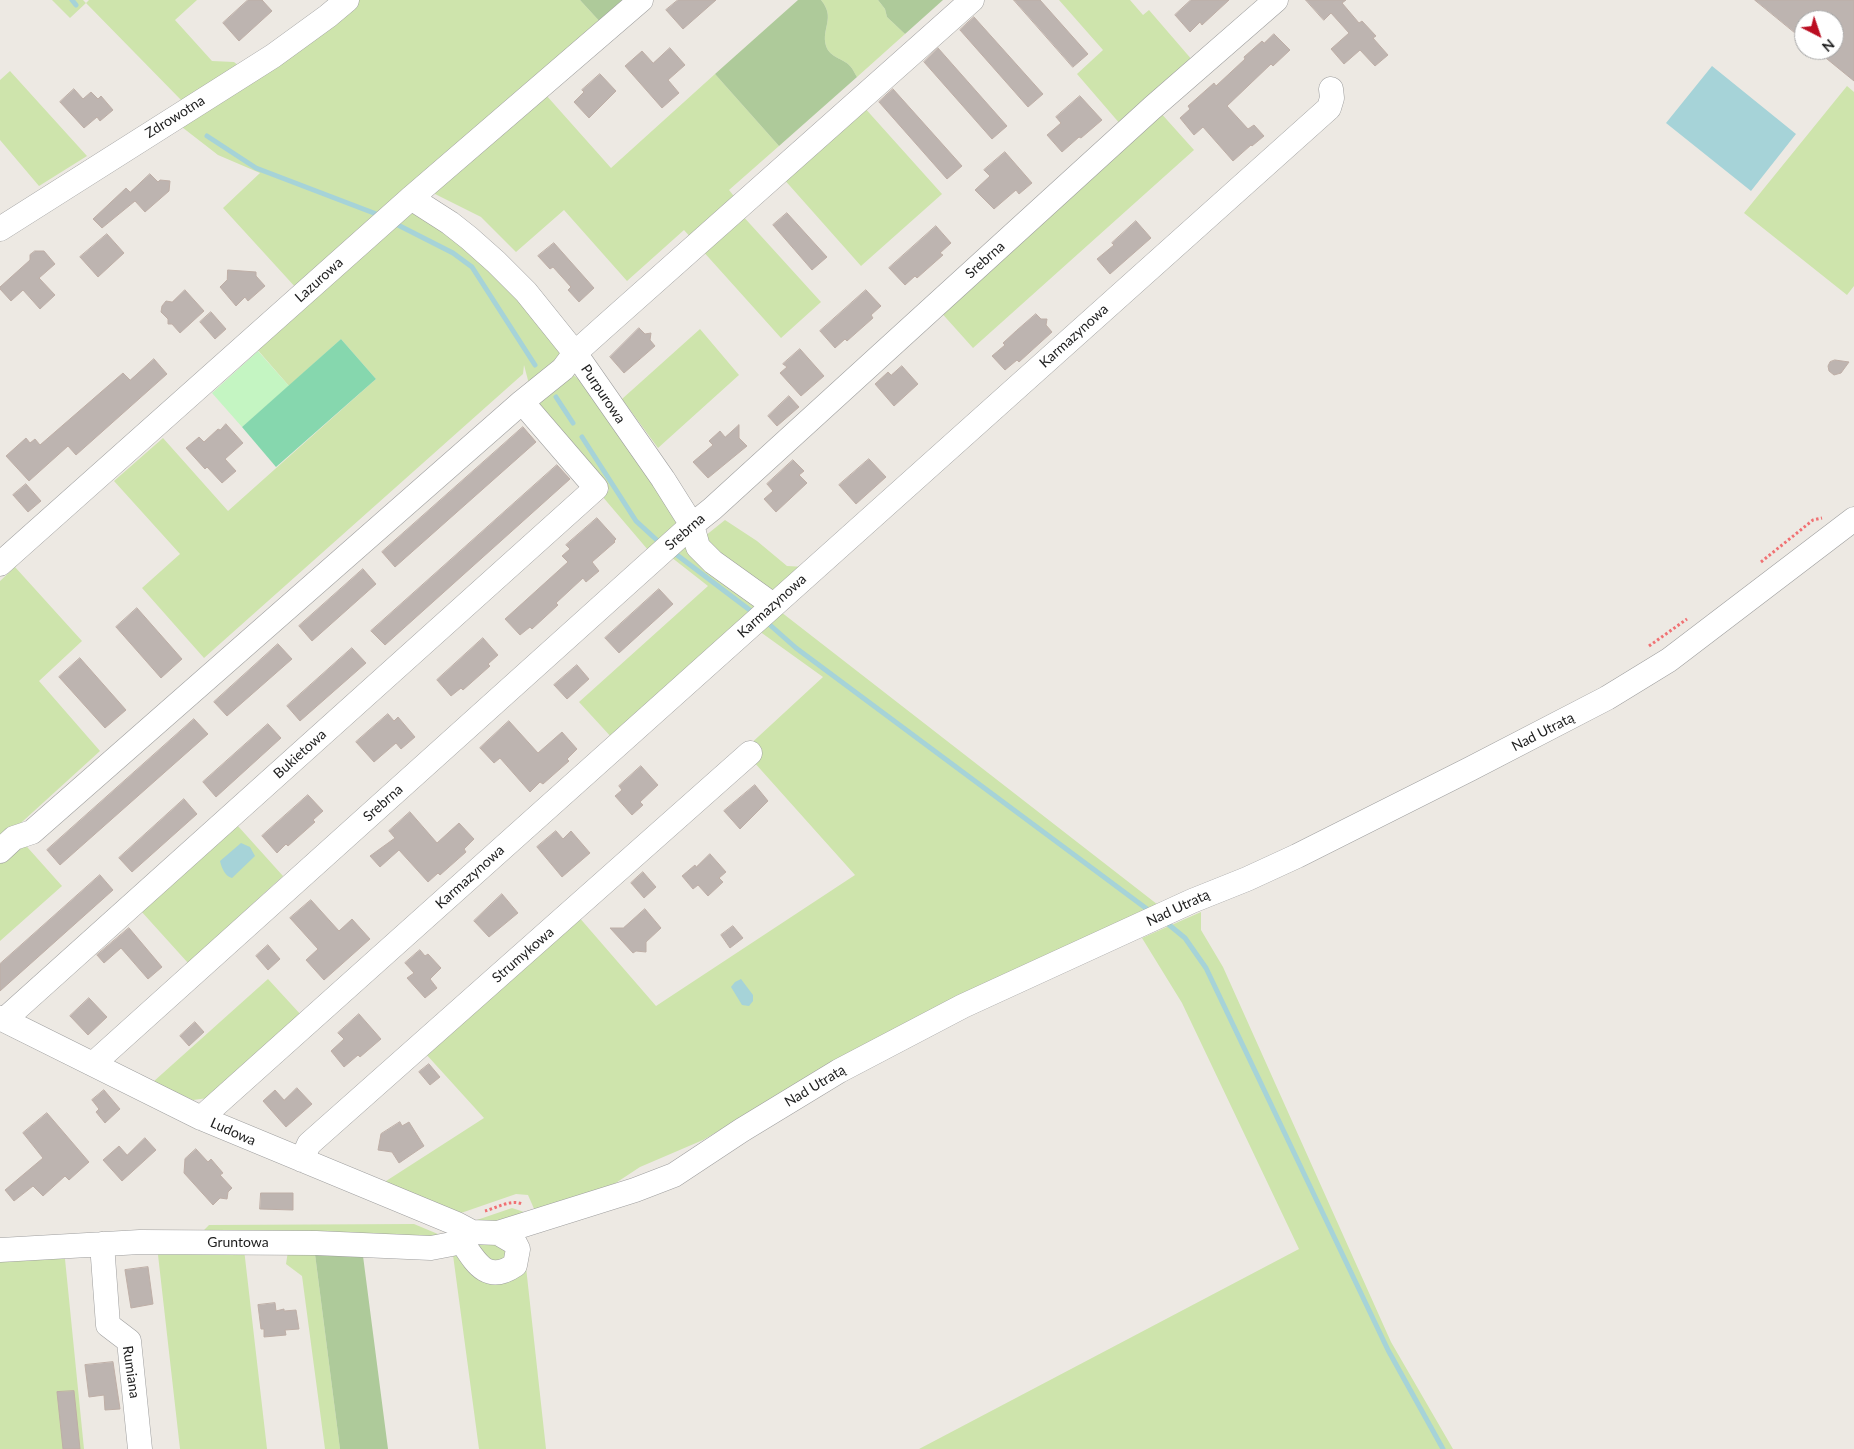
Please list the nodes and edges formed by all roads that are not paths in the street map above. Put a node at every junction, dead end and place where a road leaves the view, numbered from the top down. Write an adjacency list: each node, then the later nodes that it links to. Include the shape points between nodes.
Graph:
1 (347, 0): 7 (street, Zdrowotna, via 273,56)
2 (641, 0): 6 (street, Lazurowa)
3 (972, 0): 8 (street)
4 (1276, 0): 11 (street, Srebrna, via 1152,108)
5 (1331, 89): 13 (street, Karmazynowa, via 1329,108)
6 (411, 198): 8 (street, Purpurowa, via 450,222 496,262 526,292); 12 (street, Lazurowa)
7 (0, 229)
8 (575, 353): 9 (street, via 563,369); 11 (street, Purpurowa)
9 (522, 402): 15 (street, via 32,832 14,838); 16 (street, Bukietowa, via 596,488)
10 (1854, 519): 21 (street, Nad Utratą, via 1669,660 1562,722 1297,856 963,1006 839,1071 674,1175)
11 (692, 525): 13 (street, Purpurowa, via 698,547 713,562); 17 (street, Srebrna)
12 (0, 564)
13 (773, 606): 18 (street, Karmazynowa)
14 (750, 753): 19 (street, Strumykowa, via 309,1144)
15 (0, 851)
16 (2, 1019): 17 (street, Ludowa)
17 (93, 1064): 18 (street, Ludowa)
18 (201, 1118): 19 (street, Ludowa)
19 (302, 1160): 20 (street, Ludowa)
20 (471, 1228): 21 (street, Nad Utratą); 21 (street, via 480,1267 496,1274 514,1265 518,1250 515,1243); 22 (street, Gruntowa, via 452,1244 431,1248 316,1243)
21 (498, 1233)
22 (102, 1244): 23 (street, Gruntowa); 24 (street, Rumiana, via 108,1325 129,1341)
23 (0, 1250)
24 (140, 1449)

